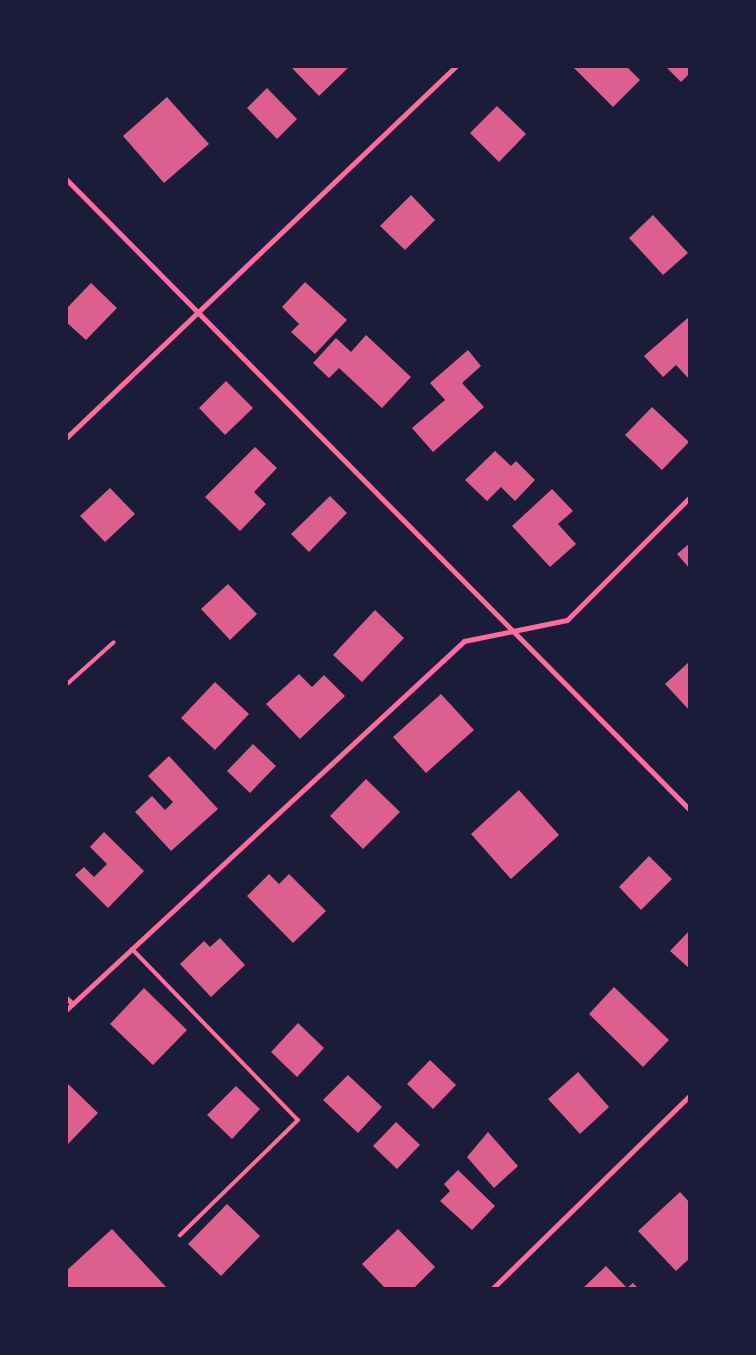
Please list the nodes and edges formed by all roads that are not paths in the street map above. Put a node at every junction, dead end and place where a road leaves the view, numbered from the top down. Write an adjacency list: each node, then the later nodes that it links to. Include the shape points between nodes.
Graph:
1 (456, 66): 3 (street)
2 (66, 180): 3 (street)
3 (199, 310): 4 (street); 6 (street)
4 (66, 438)
5 (690, 497): 6 (street, via 568,620)
6 (514, 630): 9 (street); 10 (street, via 464,641)
7 (114, 642): 8 (lane)
8 (66, 685)
9 (690, 810)
10 (132, 949): 12 (street); 15 (lane, via 298,1120)
11 (66, 998): 12 (street)
12 (72, 1004): 13 (street)
13 (66, 1010)
14 (690, 1095): 16 (street)
15 (180, 1236)
16 (492, 1289)

